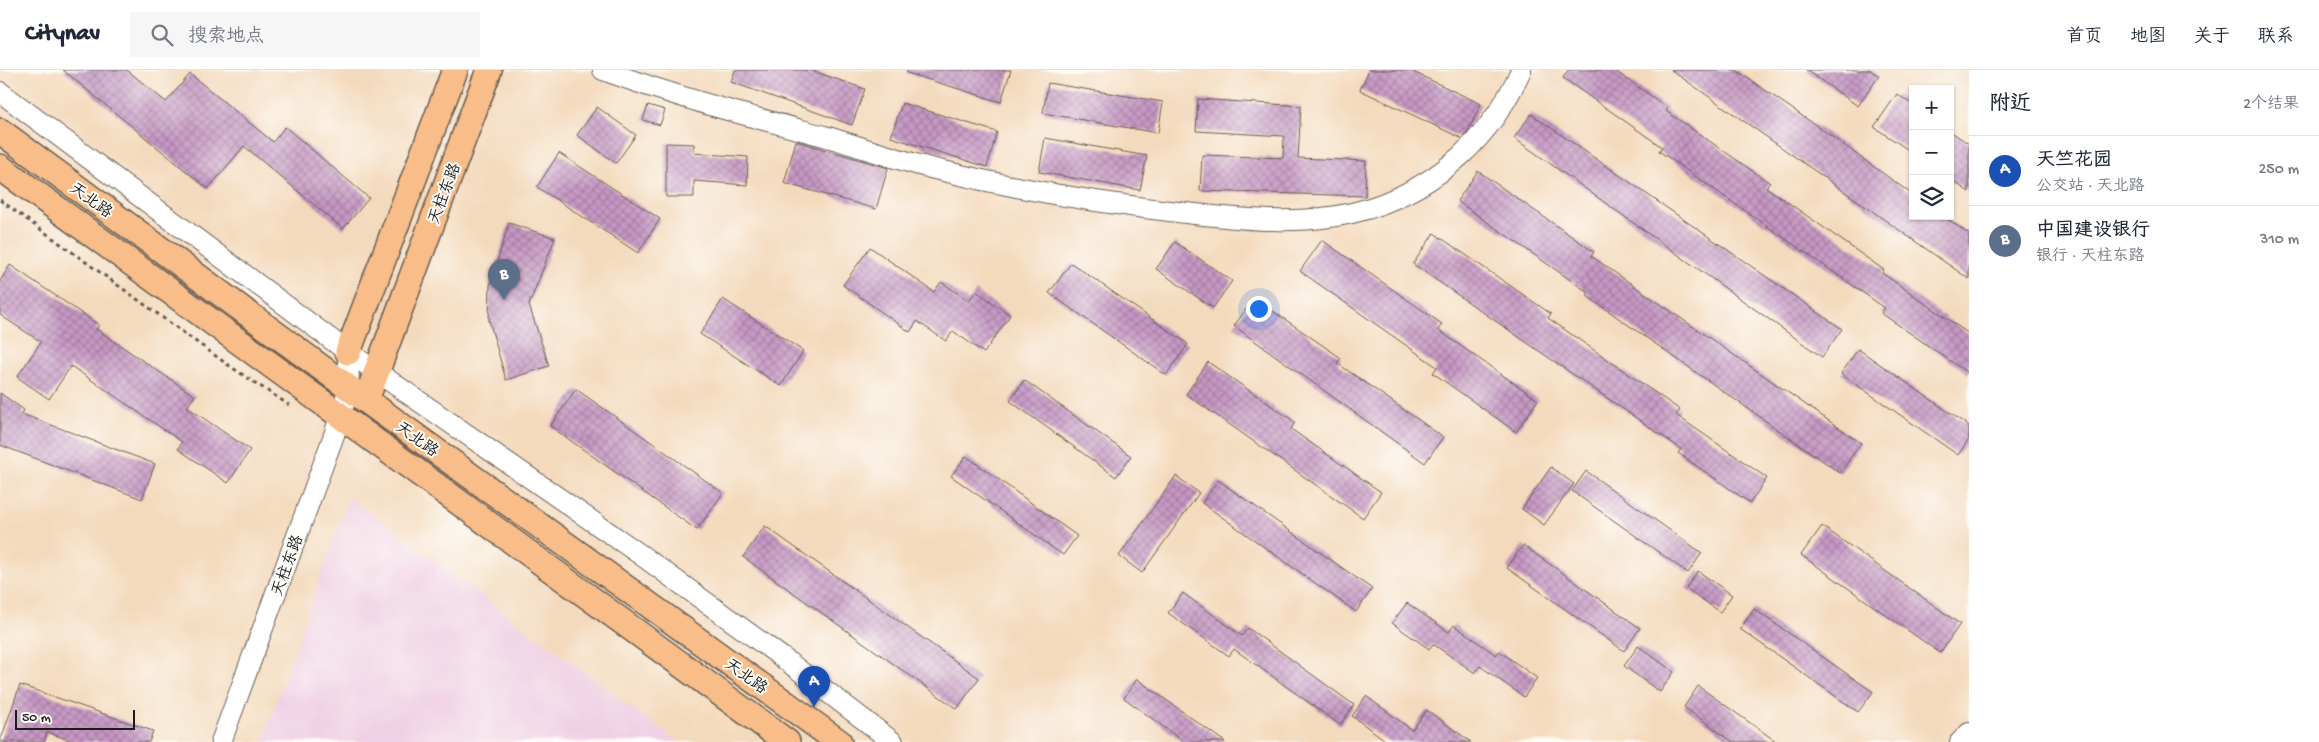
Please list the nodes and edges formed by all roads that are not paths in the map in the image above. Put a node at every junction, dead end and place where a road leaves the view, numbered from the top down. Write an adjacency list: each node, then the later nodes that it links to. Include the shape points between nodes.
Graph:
1 (455, 70): 8 (main road, 天柱东路)
2 (489, 70): 9 (main road, 天柱东路)
3 (602, 70): 4 (street, via 652,88 937,170 1052,195 1260,221 1332,216 1370,208 1413,189 1456,163 1482,134 1512,91)
4 (1521, 70)
5 (0, 92): 8 (street)
6 (0, 131): 10 (main road, 天北路)
7 (0, 167): 11 (main road, 天北路)
8 (348, 352): 9 (street); 10 (street)
9 (375, 371): 10 (main road, 天柱东路); 16 (street, via 641,555)
10 (357, 394): 11 (street, 天柱东路); 15 (main road, 天北路)
11 (339, 413): 13 (street, 天柱东路, via 334,435); 14 (main road, 天北路)
12 (1969, 733): 17 (street)
13 (221, 742)
14 (787, 742)
15 (839, 742)
16 (894, 742)
17 (1960, 742)

